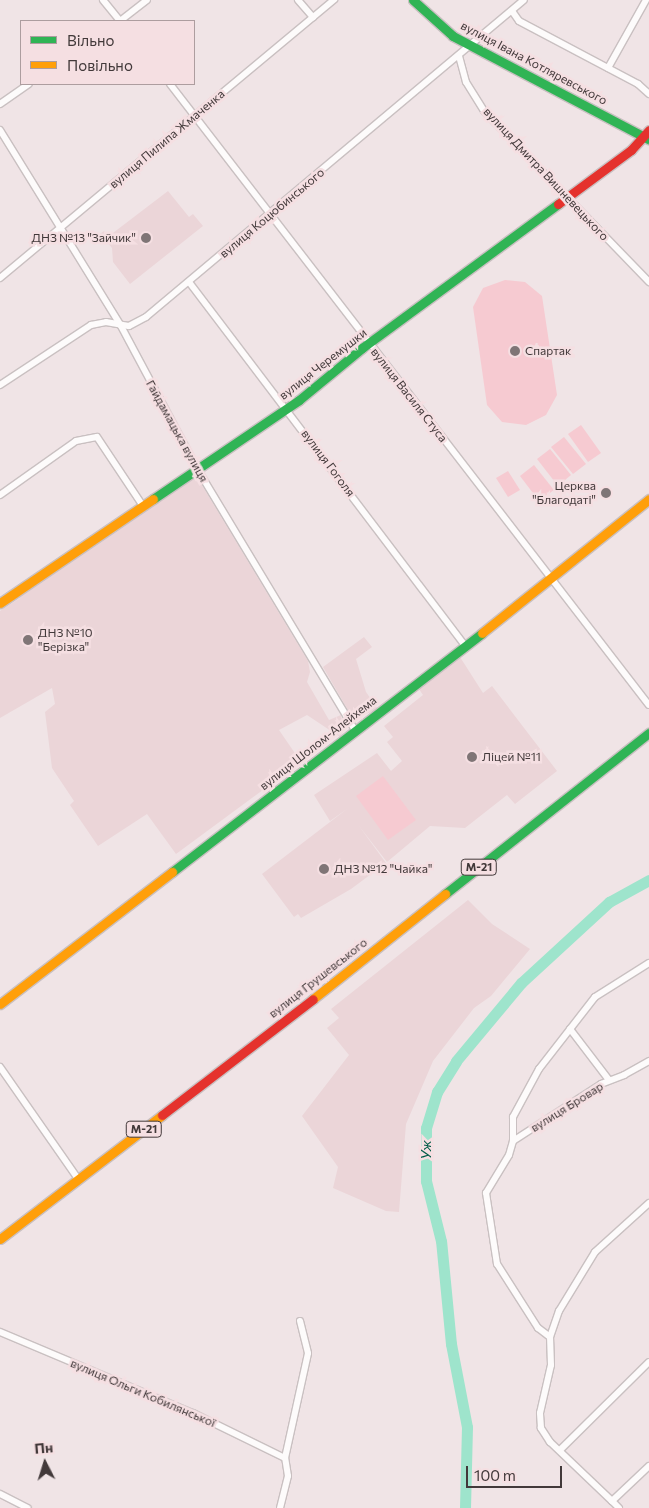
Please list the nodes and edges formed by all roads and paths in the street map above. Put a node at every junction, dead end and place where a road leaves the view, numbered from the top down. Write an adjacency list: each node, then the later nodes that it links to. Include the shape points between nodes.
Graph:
1 (103, 0): 10 (street)
2 (147, 0): 11 (street)
3 (298, 0): 9 (street)
4 (334, 0): 9 (street, вулиця Пилипа Жмаченка)
5 (413, 0): 12 (main road, вулиця Івана Котляревського, via 453,36)
6 (524, 0): 8 (street, вулиця Коцюбинського)
7 (646, 0): 14 (street)
8 (512, 11): 12 (street, вулиця Коцюбинського); 14 (street, via 519,21)
9 (313, 17): 19 (street, вулиця Пилипа Жмаченка)
10 (119, 20)
11 (121, 20)
12 (470, 46): 13 (street, вулиця Коцюбинського); 21 (main road, вулиця Івана Котляревського)
13 (459, 56): 22 (street, вулиця Дмитра Вишневецького, via 466,82 484,111); 23 (street, вулиця Коцюбинського)
14 (608, 68): 17 (street)
15 (28, 85): 18 (street)
16 (171, 85): 19 (street, вулиця Василя Стуса)
17 (649, 94)
18 (0, 104)
19 (195, 116): 23 (street, вулиця Василя Стуса); 24 (street, вулиця Пилипа Жмаченка)
20 (0, 130): 24 (street, Гайдамацька вулиця)
21 (647, 135): 22 (main road, вулиця Черемушки)
22 (569, 196): 27 (street, вулиця Дмитра Вишневецького); 29 (main road, вулиця Черемушки)
23 (270, 215): 26 (street, вулиця Коцюбинського); 29 (street, вулиця Василя Стуса)
24 (60, 227): 25 (street, вулиця Пилипа Жмаченка); 28 (street, Гайдамацька вулиця)
25 (0, 278)
26 (189, 282): 28 (street, вулиця Коцюбинського, via 135,324); 31 (street, вулиця Гоголя)
27 (649, 282)
28 (121, 326): 30 (street, вулиця Коцюбинського, via 106,322 91,325); 32 (street, Гайдамацька вулиця)
29 (369, 343): 31 (main road, вулиця Черемушки); 36 (street, вулиця Василя Стуса)
30 (0, 385)
31 (287, 408): 32 (main road, вулиця Черемушки); 38 (street, вулиця Гоголя)
32 (198, 470): 35 (main road, вулиця Черемушки); 40 (street, Гайдамацька вулиця)
33 (0, 495): 35 (street, via 76,441 97,437)
34 (649, 499): 36 (main road, вулиця Шолом-Алейхема)
35 (143, 506): 37 (main road, вулиця Черемушки)
36 (551, 578): 38 (main road, вулиця Шолом-Алейхема); 39 (street, вулиця Василя Стуса)
37 (0, 603)
38 (465, 646): 40 (main road, вулиця Шолом-Алейхема)
39 (649, 705)
40 (355, 730): 43 (main road, вулиця Шолом-Алейхема)
41 (649, 733): 49 (main road, вулиця Грушевського / М-21, via 244,1053)
42 (649, 963): 44 (street, via 595,997)
43 (0, 1004)
44 (570, 1029): 47 (street); 48 (street, via 518,1102 513,1117)
45 (649, 1060): 47 (street, вулиця Бровар)
46 (0, 1067): 49 (street)
47 (610, 1080): 48 (street, вулиця Бровар)
48 (513, 1141): 54 (street, via 509,1155 486,1193 494,1255 538,1328)
49 (78, 1179): 51 (main road, вулиця Грушевського / М-21)
50 (649, 1203): 54 (street, via 608,1238 585,1265 559,1311)
51 (0, 1239)
52 (300, 1320): 57 (street, via 308,1353)
53 (0, 1332): 57 (street, вулиця Ольги Кобилянської, via 193,1413)
54 (550, 1337): 56 (street, via 551,1365 540,1420 544,1435)
55 (649, 1362): 56 (street)
56 (560, 1450): 60 (street)
57 (285, 1458): 62 (street, via 288,1476)
58 (649, 1466): 60 (street)
59 (0, 1494): 61 (street)
60 (612, 1501): 63 (street)
61 (28, 1508)
62 (280, 1508)
63 (619, 1508)

